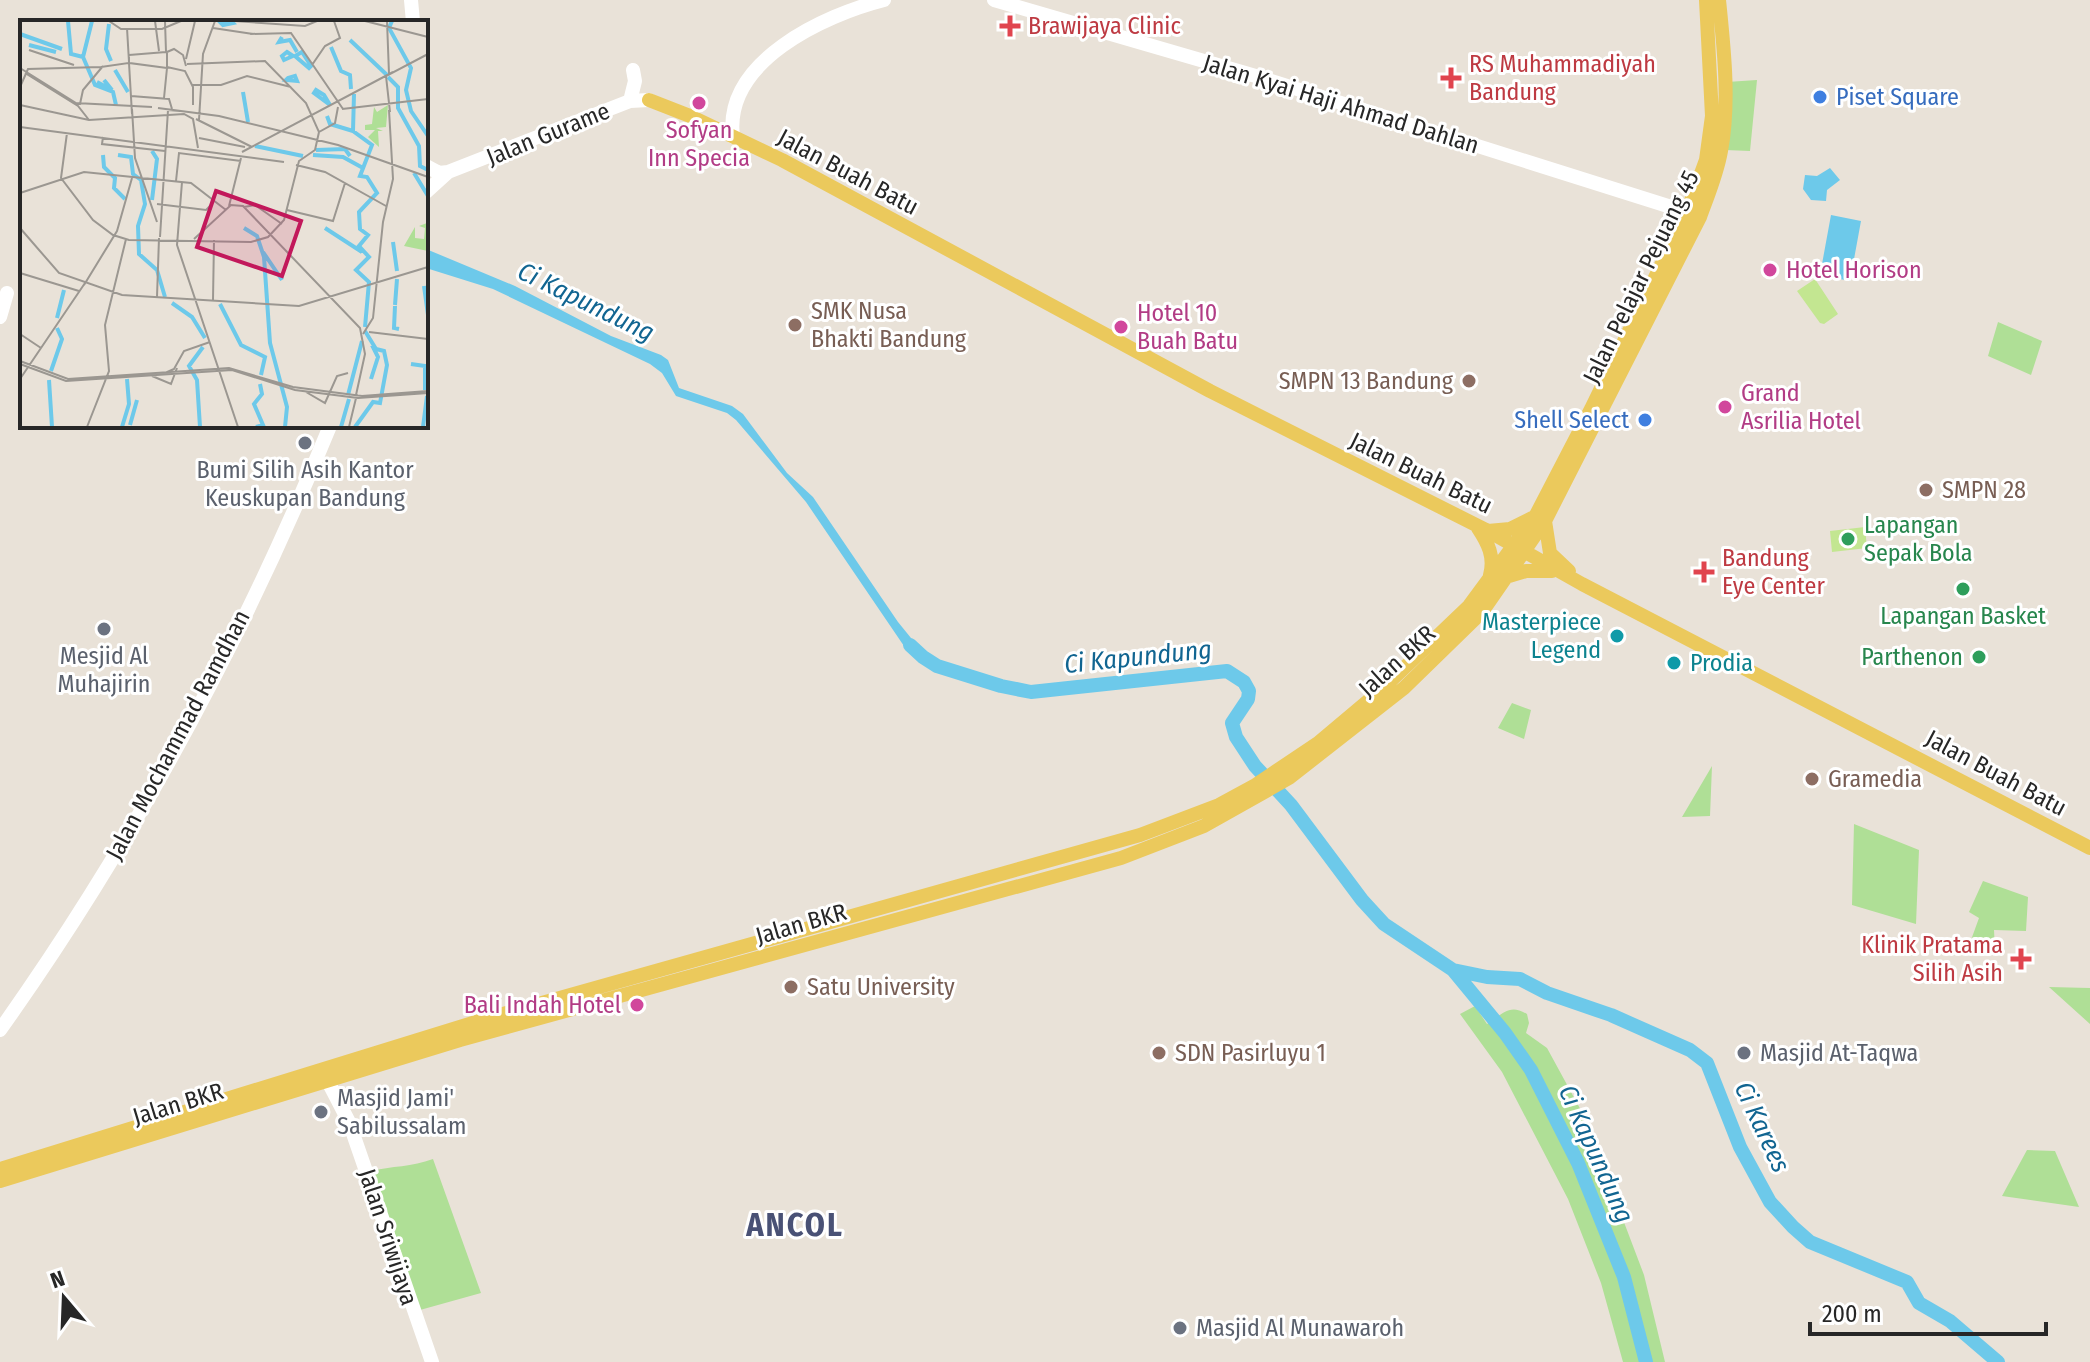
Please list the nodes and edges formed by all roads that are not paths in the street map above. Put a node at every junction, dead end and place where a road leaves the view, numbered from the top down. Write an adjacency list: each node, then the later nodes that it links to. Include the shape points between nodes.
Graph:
1 (411, 0): 5 (main road)
2 (884, 0): 9 (main road, via 832,16 771,56 738,99)
3 (994, 0): 13 (main road, Jalan Kyai Haji Ahmad Dahlan)
4 (1713, 4): 13 (main road, Jalan Pelajar Pejuang 45, via 1712,121 1706,160); 16 (main road, Jalan Pelajar Pejuang 45, via 1725,108 1714,180 1700,217)
5 (413, 20)
6 (633, 70): 8 (main road)
7 (649, 100): 8 (main road, Jalan Gurame); 9 (main road, Jalan Buah Batu)
8 (630, 101): 11 (main road, Jalan Gurame)
9 (733, 137): 19 (main road, Jalan Buah Batu, via 1210,391)
10 (428, 167): 11 (main road)
11 (448, 172): 12 (main road)
12 (428, 190)
13 (1687, 212): 16 (main road, Jalan Pelajar Pejuang 45)
14 (3, 292): 15 (main road)
15 (0, 317)
16 (1596, 411): 18 (main road, Jalan Pelajar Pejuang 45)
17 (329, 428): 27 (main road, Jalan Mochammad Ramdhan, via 285,530 165,768 87,900)
18 (1540, 518): 19 (main road, via 1510,529); 20 (main road, Jalan Pelajar Pejuang 45); 21 (main road, via 1550,553)
19 (1482, 528): 20 (main road, Jalan Buah Batu); 23 (main road, via 1492,557)
20 (1520, 547): 21 (main road, Jalan Buah Batu); 22 (main road, Jalan BKR); 23 (main road, Jalan BKR)
21 (1567, 573): 22 (main road, via 1538,570); 25 (main road, Jalan Buah Batu); 26 (main road, Jalan Buah Batu)
22 (1509, 576): 24 (main road, Jalan BKR, via 1482,612 1404,688)
23 (1489, 579): 24 (main road, Jalan BKR, via 1469,606)
24 (1285, 774): 28 (main road, Jalan BKR, via 1204,826 1121,858)
25 (2090, 839)
26 (2090, 848)
27 (0, 1030)
28 (325, 1075): 29 (main road, Jalan BKR); 30 (main road, Jalan BKR); 31 (main road, Jalan Sriwijaya, via 349,1122)
29 (0, 1169)
30 (0, 1181)
31 (432, 1362)

